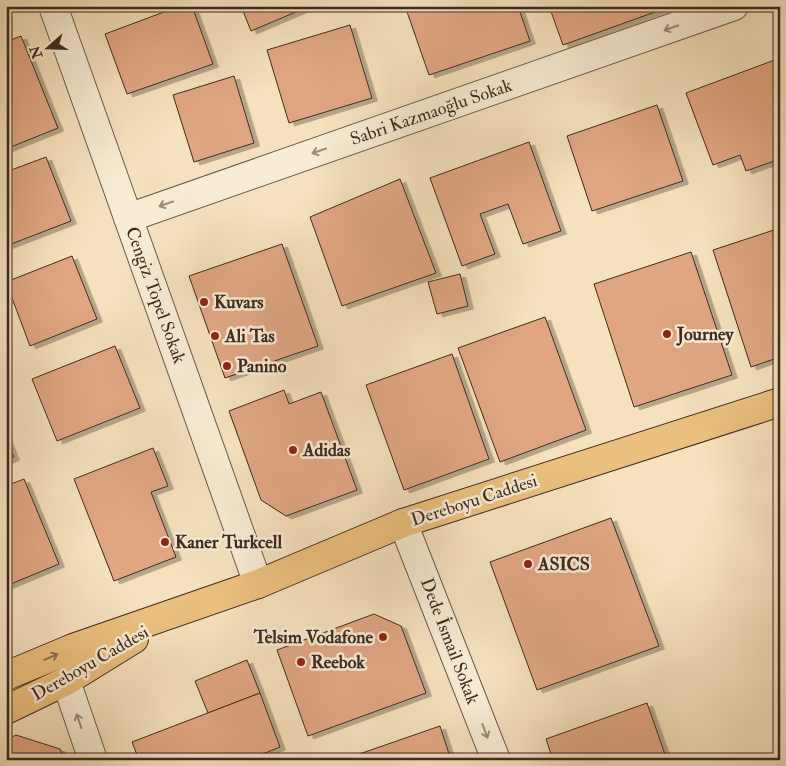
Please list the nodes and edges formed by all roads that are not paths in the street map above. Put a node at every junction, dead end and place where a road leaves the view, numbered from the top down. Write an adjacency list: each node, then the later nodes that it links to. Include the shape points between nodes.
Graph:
1 (53, 6): 3 (street, Cengiz Topel Sokak)
2 (734, 6): 3 (street, Sabri Kazmaoğlu Sokak, one-way to 3)
3 (128, 218): 6 (street, Cengiz Topel Sokak)
4 (780, 402): 5 (main road, Dereboyu Caddesi)
5 (403, 523): 6 (main road, Dereboyu Caddesi); 12 (street, Dede İsmail Sokak, one-way to 12)
6 (258, 584): 7 (main road, Dereboyu Caddesi)
7 (173, 614): 8 (main road, Dereboyu Caddesi, one-way to 7, via 73,648); 9 (main road, Dereboyu Caddesi)
8 (6, 676)
9 (66, 682): 10 (main road, Dereboyu Caddesi); 11 (street, one-way to 9)
10 (6, 710)
11 (93, 760)
12 (496, 760)

